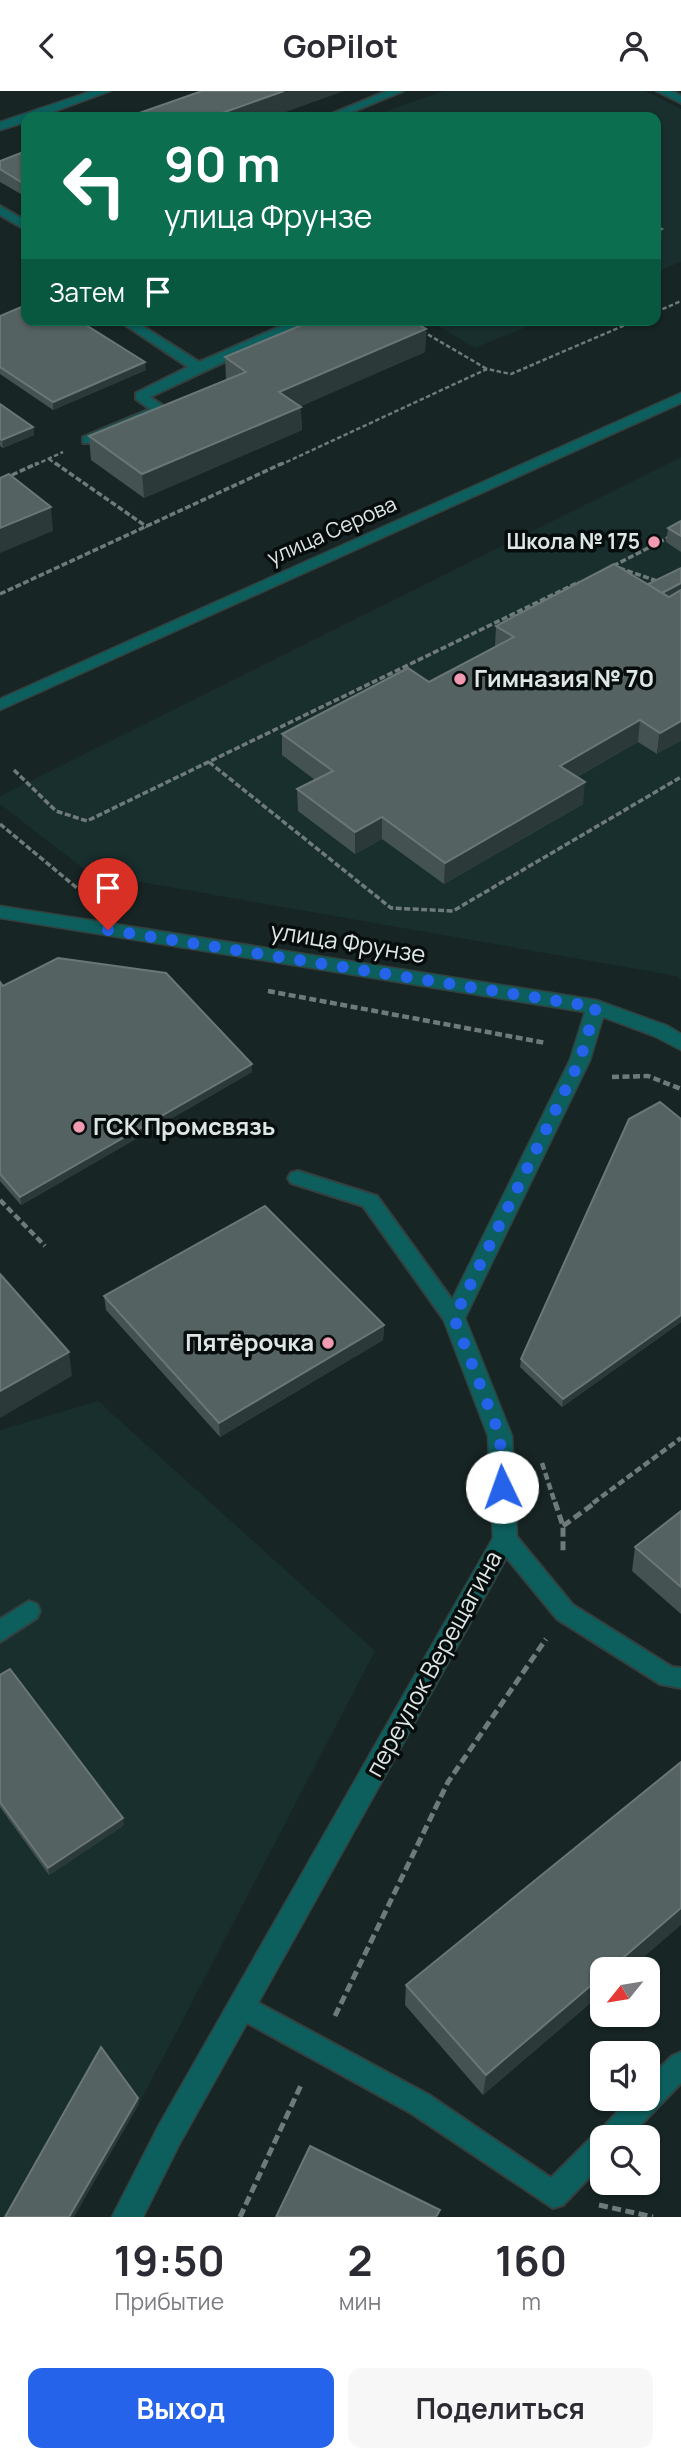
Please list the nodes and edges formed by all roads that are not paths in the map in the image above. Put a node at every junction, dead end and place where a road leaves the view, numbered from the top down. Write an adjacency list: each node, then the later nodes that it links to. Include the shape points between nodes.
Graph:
1 (104, 91): 5 (street)
2 (397, 91): 6 (lane)
3 (663, 91): 4 (lane)
4 (681, 100)
5 (42, 112)
6 (343, 112)
7 (21, 119): 8 (street)
8 (0, 127)
9 (0, 210): 10 (lane)
10 (21, 223)
11 (21, 226): 12 (lane)
12 (0, 231)
13 (133, 326): 15 (lane)
14 (293, 326): 15 (lane)
15 (198, 367): 17 (lane, via 141,396 160,410)
16 (681, 397): 18 (street, улица Серова)
17 (88, 440)
18 (0, 705)
19 (0, 912): 20 (street, улица Фрунзе)
20 (596, 1007): 21 (street, улица Фрунзе, via 662,1031); 23 (street, via 580,1060)
21 (681, 1043)
22 (298, 1178): 23 (lane, via 370,1201)
23 (454, 1318): 24 (street, переулок Верещагина, via 500,1436)
24 (505, 1539): 27 (lane, via 565,1612 668,1677); 28 (street, переулок Верещагина)
25 (29, 1611): 26 (lane)
26 (0, 1632)
27 (681, 1678)
28 (242, 2006): 31 (lane, via 420,2105 553,2195); 32 (street, переулок Верещагина)
29 (681, 2066): 30 (lane)
30 (623, 2125)
31 (590, 2157)
32 (127, 2217)

